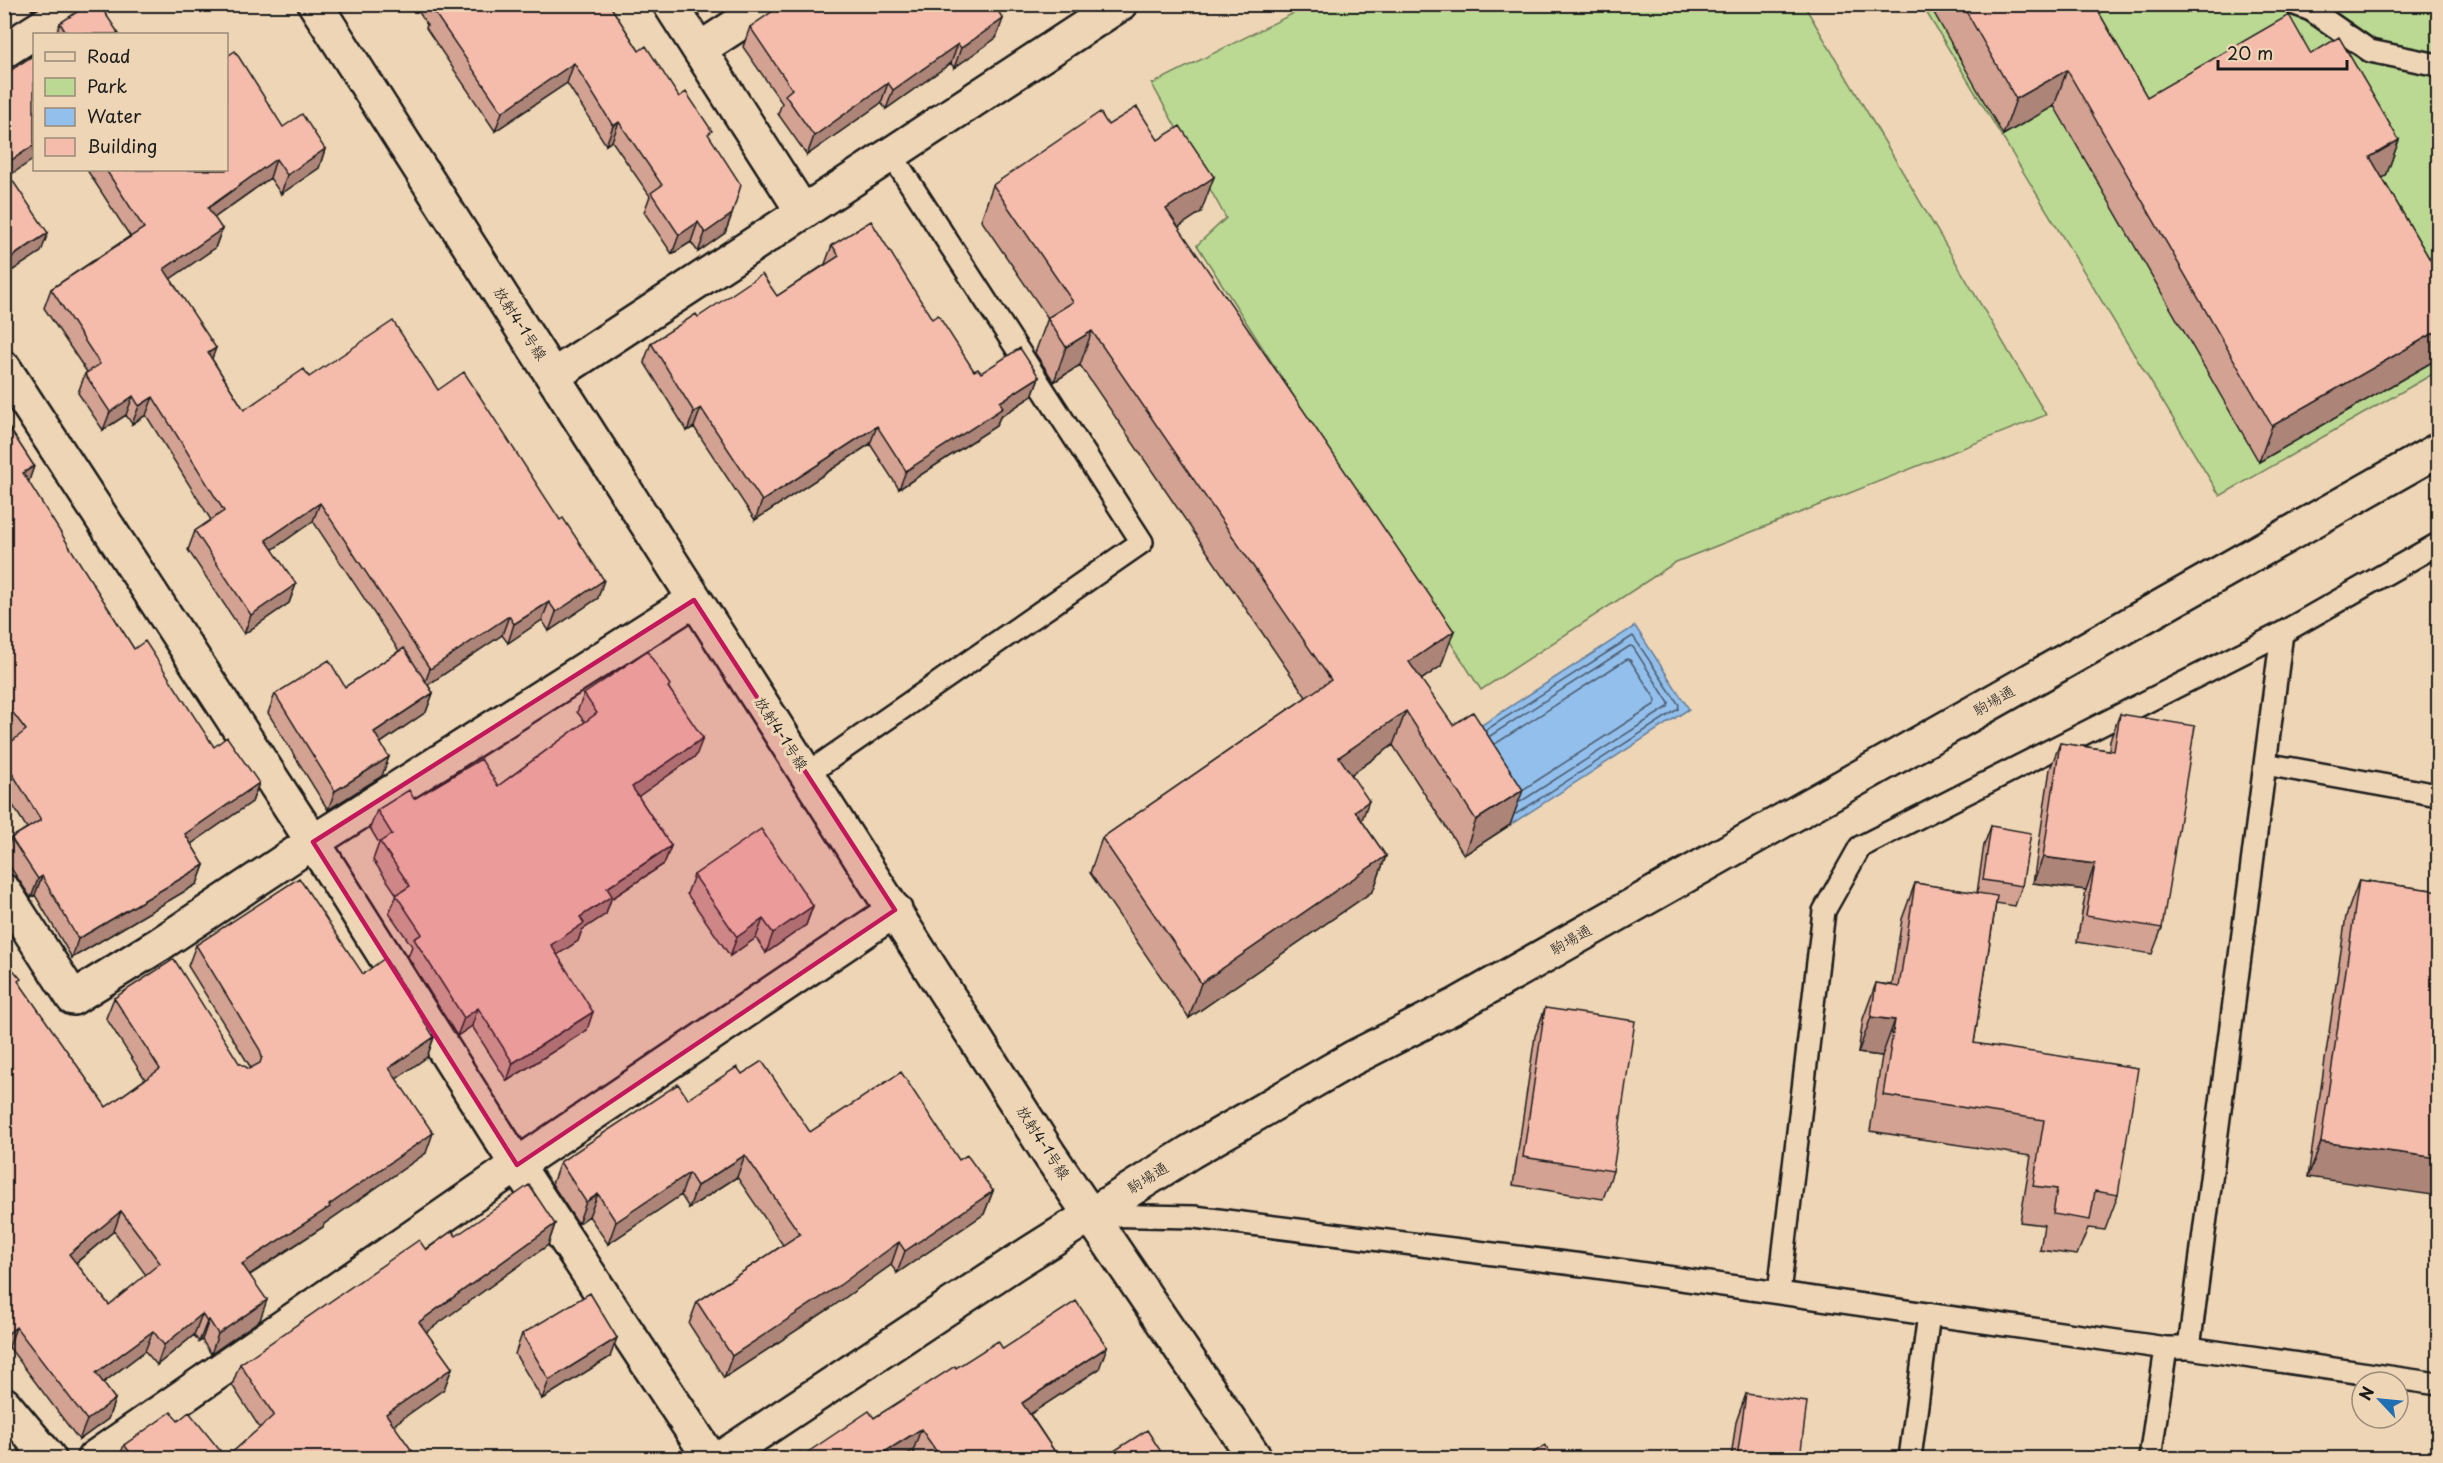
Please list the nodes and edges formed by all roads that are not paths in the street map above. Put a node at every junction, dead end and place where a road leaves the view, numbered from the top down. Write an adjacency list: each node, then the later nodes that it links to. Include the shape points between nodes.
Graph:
1 (78, 4): 8 (street)
2 (315, 4): 13 (street, 放射4-1号線)
3 (670, 4): 7 (street)
4 (769, 4): 7 (street)
5 (1120, 4): 10 (street)
6 (2295, 4): 9 (lane, via 2312,10 2370,51)
7 (700, 50): 11 (street)
8 (4, 51)
9 (2439, 65)
10 (891, 154): 11 (street); 19 (lane, via 1142,542)
11 (803, 212): 13 (street)
12 (4, 368): 21 (street)
13 (553, 376): 16 (street, 放射4-1号線)
14 (2439, 450): 25 (street, 駒場通, via 1455,1006 1353,1058)
15 (2439, 544): 17 (lane)
16 (694, 600): 19 (street, 放射4-1号線); 21 (street)
17 (2282, 633): 18 (lane); 26 (lane, via 1860,847 1824,911)
18 (2265, 764): 20 (lane); 29 (lane)
19 (807, 774): 23 (street, 放射4-1号線)
20 (2439, 795)
21 (313, 842): 22 (street, via 166,953 73,998); 24 (street)
22 (4, 891)
23 (895, 910): 24 (street); 25 (street, 放射4-1号線)
24 (517, 1165): 33 (street); 34 (street)
25 (1090, 1215): 26 (lane, via 1194,1217); 35 (street, 駒場通); 36 (street, 放射4-1号線)
26 (1779, 1293): 27 (lane)
27 (1929, 1314): 28 (lane); 37 (lane)
28 (2166, 1348): 29 (lane); 38 (lane)
29 (2189, 1348): 30 (lane)
30 (2439, 1384)
31 (4, 1404): 32 (street)
32 (49, 1458)
33 (94, 1458)
34 (710, 1458)
35 (721, 1458)
36 (1255, 1458)
37 (1910, 1458)
38 (2150, 1458)

